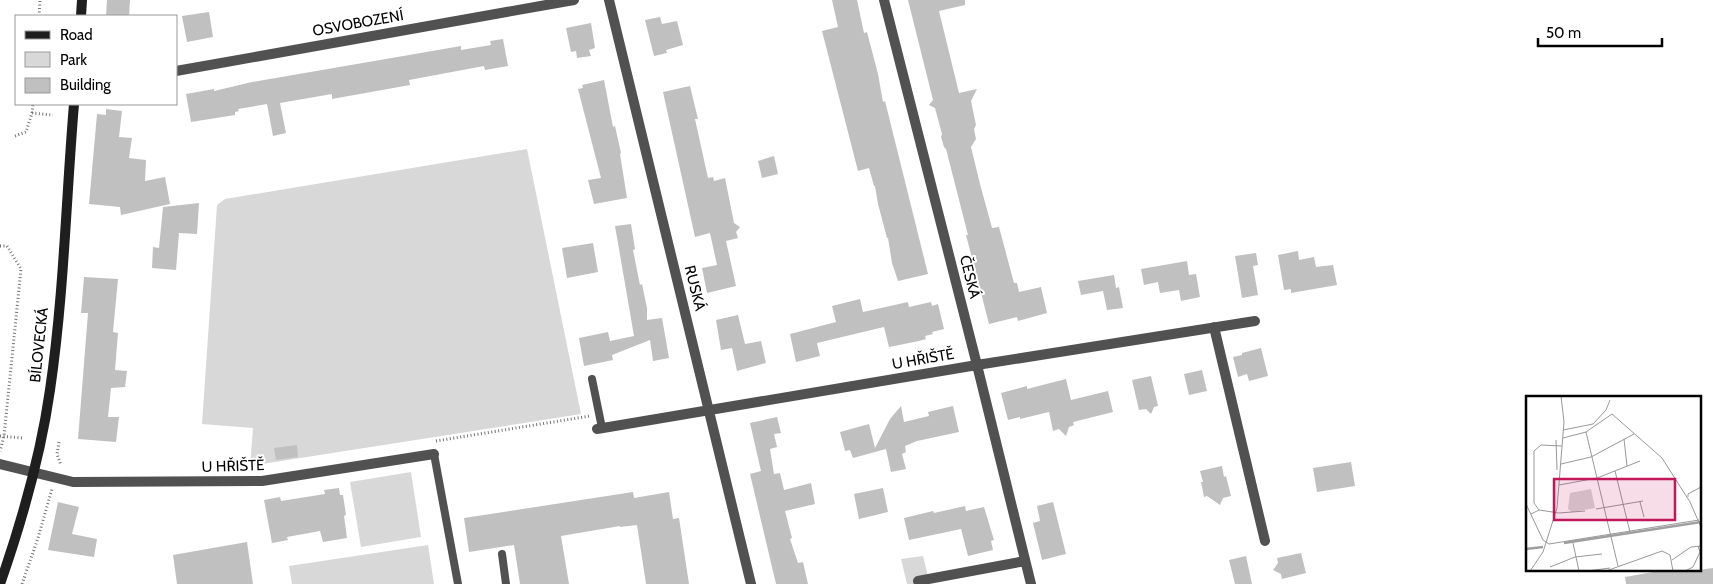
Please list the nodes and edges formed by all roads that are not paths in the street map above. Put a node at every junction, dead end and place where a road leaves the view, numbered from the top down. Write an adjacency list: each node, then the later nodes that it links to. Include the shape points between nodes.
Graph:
1 (82, 0): 5 (main road)
2 (574, 0): 6 (street, OSVOBOZENÍ)
3 (609, 0): 12 (street, RUSKÁ)
4 (884, 0): 10 (street, ČESKÁ)
5 (81, 15)
6 (178, 71)
7 (74, 105): 16 (main road, BÍLOVECKÁ, via 52,369)
8 (1255, 321): 9 (street, U HŘIŠTĚ)
9 (1214, 328): 10 (street, U HŘIŠTĚ); 17 (street)
10 (977, 365): 12 (street, U HŘIŠTĚ); 19 (street, ČESKÁ)
11 (592, 379): 13 (lane)
12 (709, 410): 13 (street, U HŘIŠTĚ); 24 (street, RUSKÁ)
13 (600, 429)
14 (434, 454): 16 (street, U HŘIŠTĚ, via 262,481 73,482); 22 (lane)
15 (0, 464): 16 (street, U HŘIŠTĚ)
16 (33, 472): 21 (main road, BÍLOVECKÁ)
17 (1265, 541)
18 (502, 554): 23 (lane)
19 (1025, 561): 20 (street); 25 (street, ČESKÁ)
20 (918, 582)
21 (0, 584)
22 (458, 584)
23 (506, 584)
24 (751, 584)
25 (1030, 584)

